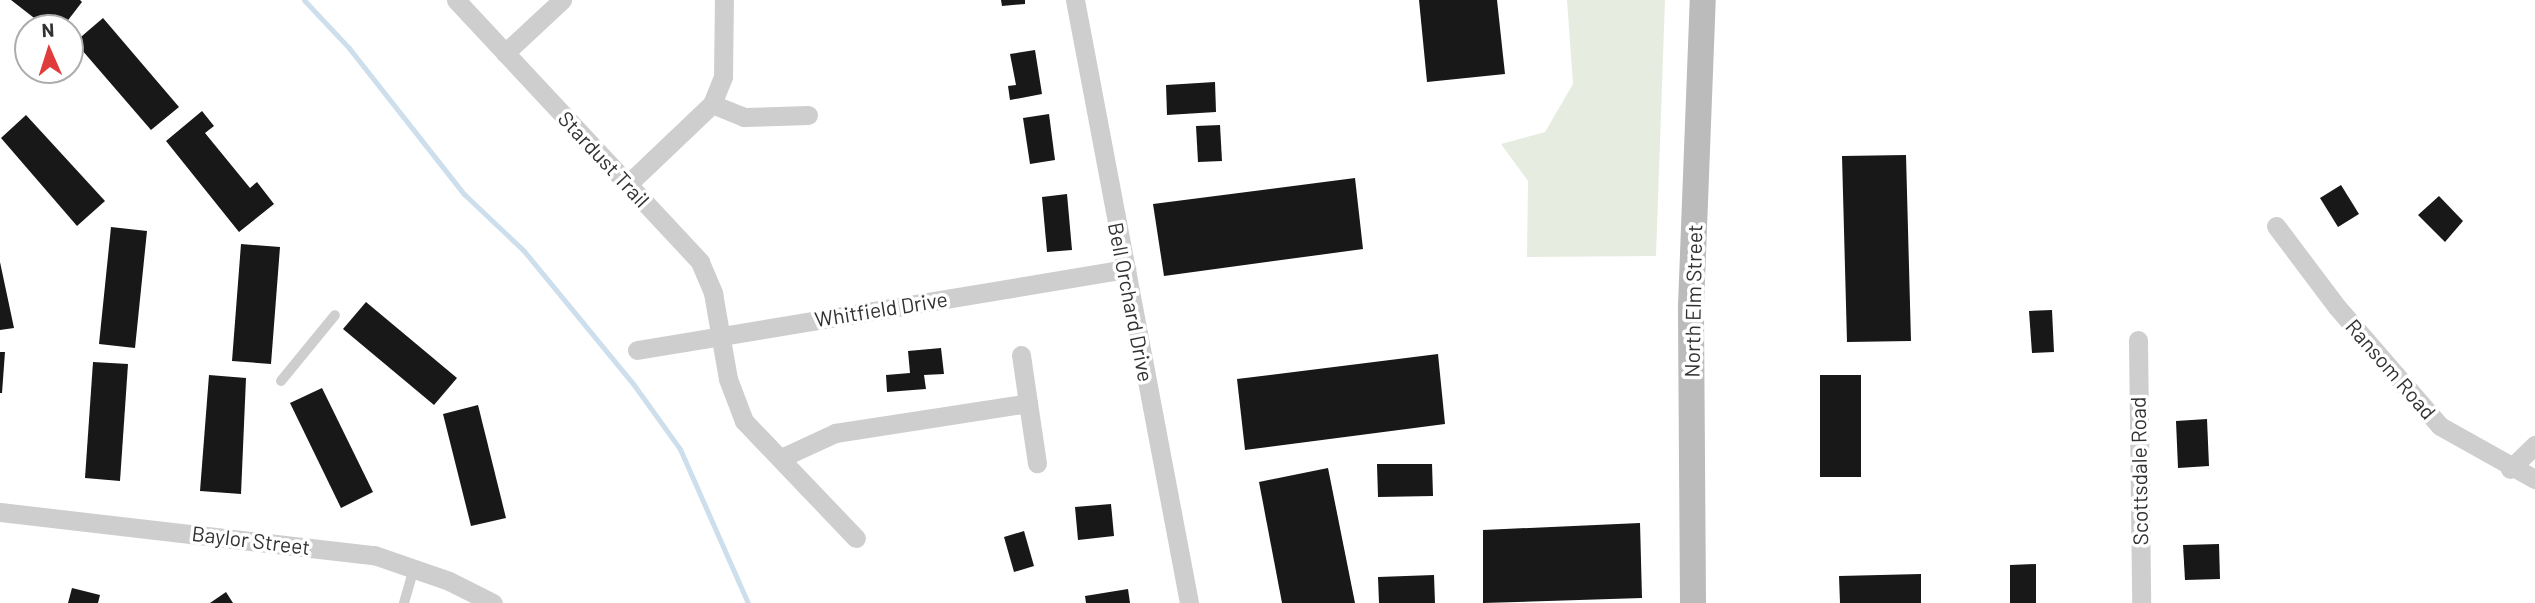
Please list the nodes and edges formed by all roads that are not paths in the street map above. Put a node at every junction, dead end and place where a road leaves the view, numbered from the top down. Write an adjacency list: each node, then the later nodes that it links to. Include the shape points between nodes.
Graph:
1 (456, 0): 6 (street, Stardust Trail)
2 (562, 0): 6 (street)
3 (723, 0): 7 (street, via 723,78)
4 (1075, 0): 11 (street, Bell Orchard Drive)
5 (1703, 0): 30 (main road, North Elm Street, via 1691,306)
6 (505, 53): 9 (street, Stardust Trail)
7 (712, 104): 8 (street, via 744,117); 9 (street)
8 (808, 115)
9 (628, 184): 13 (street, Stardust Trail, via 700,262 713,293)
10 (2276, 226): 22 (street, Ransom Road, via 2337,307 2440,426)
11 (1126, 269): 13 (street, Whitfield Drive); 29 (street, Bell Orchard Drive)
12 (335, 315): 17 (lane)
13 (719, 336): 15 (street, Whitfield Drive); 20 (street, Stardust Trail, via 744,421)
14 (2138, 340): 31 (street, Scottsdale Road)
15 (637, 350)
16 (1021, 355): 18 (street)
17 (281, 381)
18 (1028, 403): 20 (street, via 835,433); 21 (street)
19 (2535, 445): 22 (street)
20 (781, 458): 25 (street, Stardust Trail)
21 (1037, 463)
22 (2510, 469): 23 (street, Ransom Road)
23 (2535, 479)
24 (0, 512): 26 (street, Baylor Street, via 374,555)
25 (856, 538)
26 (415, 569): 27 (lane); 28 (street, Baylor Street)
27 (404, 603)
28 (493, 603)
29 (1189, 603)
30 (1693, 603)
31 (2141, 603)

